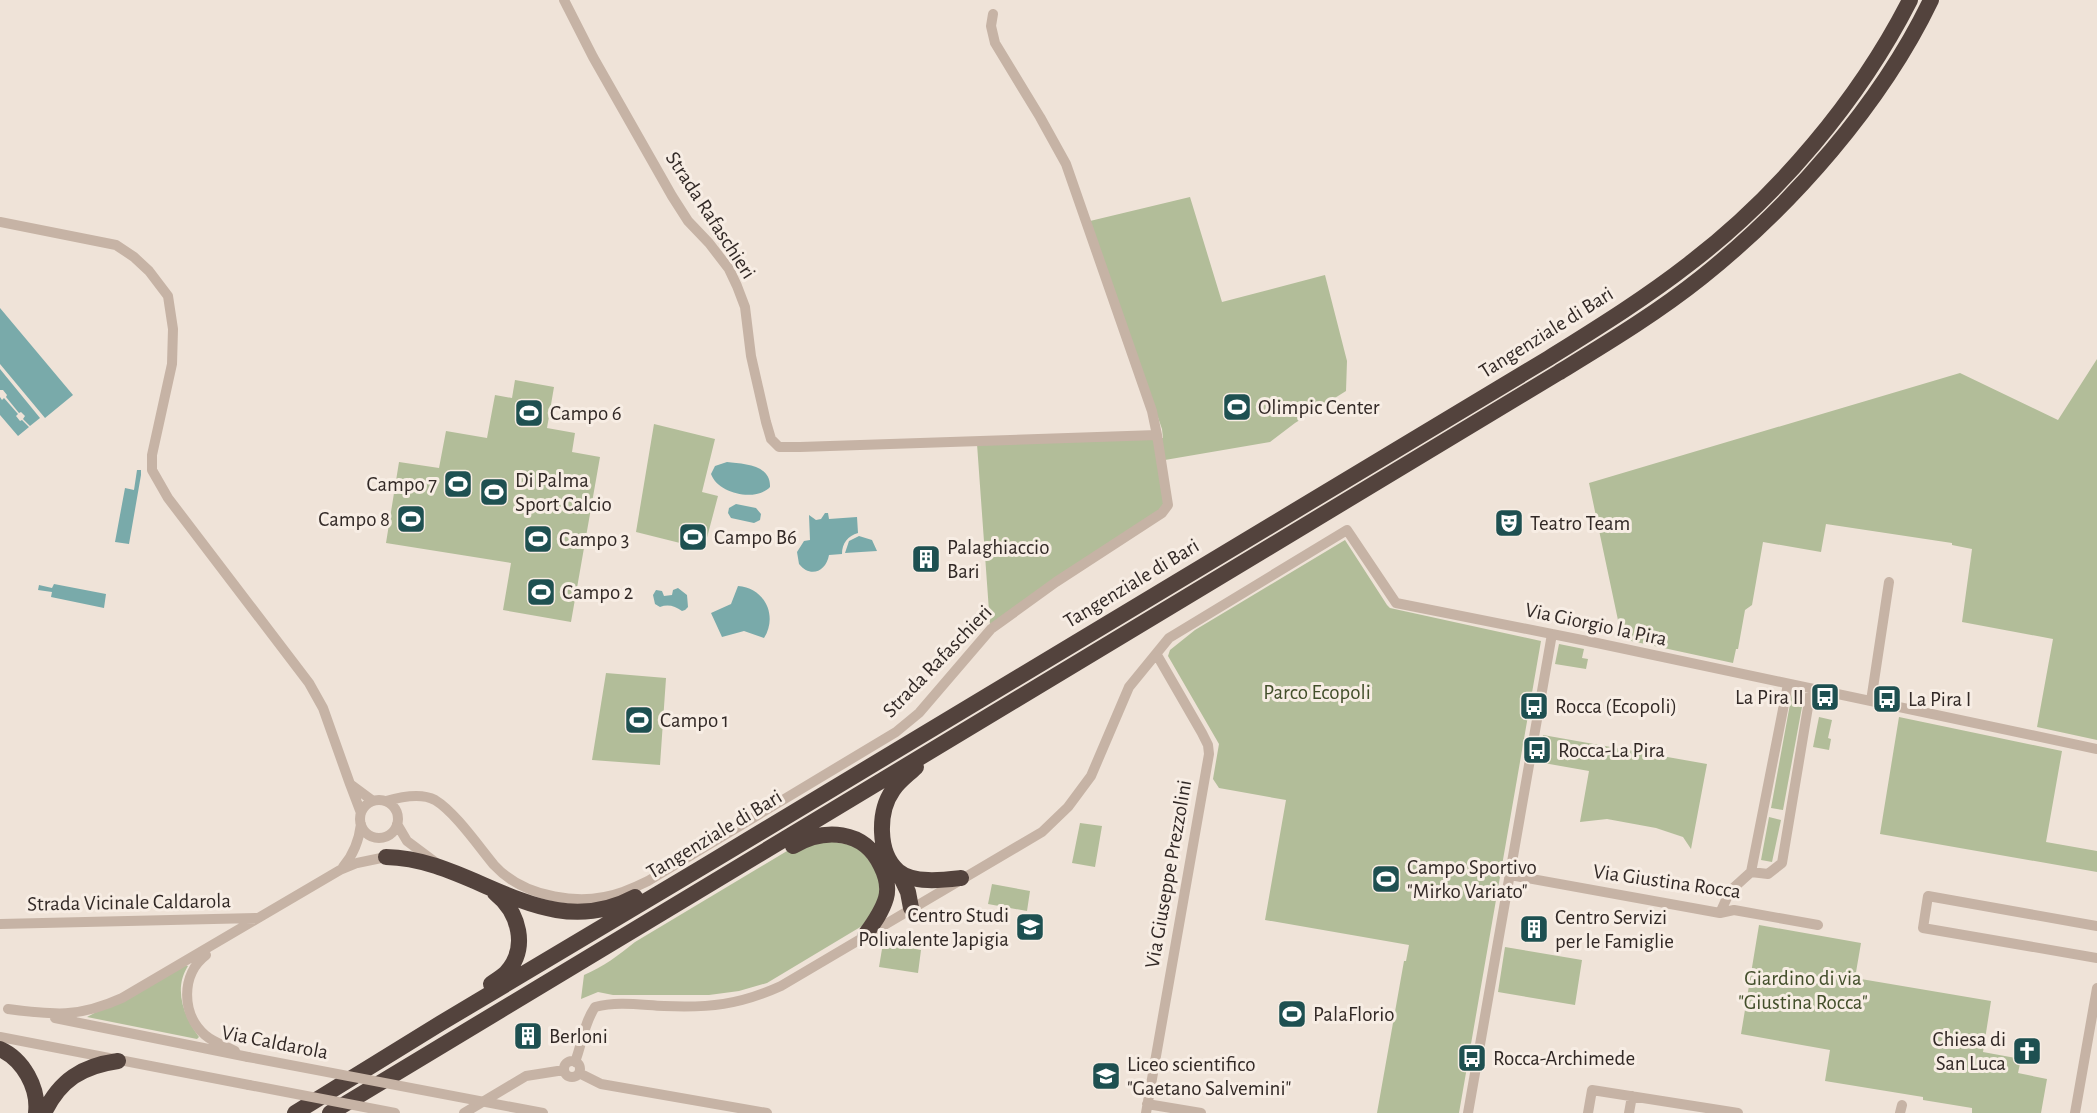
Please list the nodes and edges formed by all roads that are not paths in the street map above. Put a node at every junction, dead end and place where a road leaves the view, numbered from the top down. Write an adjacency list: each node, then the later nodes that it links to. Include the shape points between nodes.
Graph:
1 (564, 0): 6 (street, Strada Rafaschieri, via 672,196 737,285 745,307 754,372 776,445)
2 (1910, 0): 25 (highway, Tangenziale di Bari, via 1847,99 1792,168 1725,233 1653,290 1558,352)
3 (1931, 0): 13 (highway, Tangenziale di Bari, via 1890,69 1834,146 1772,216 1701,278 1558,373)
4 (993, 14): 6 (street, Strada Rafaschieri, via 995,43 1056,143 1073,182)
5 (0, 222): 15 (street, via 116,245 134,256 168,296 173,329 172,364 152,470 168,498 309,683)
6 (1157, 435): 16 (street, Strada Rafaschieri, via 1168,505 1162,513 991,629 903,728 648,881 601,897 572,898 534,891 497,868 437,801)
7 (1889, 582): 12 (street)
8 (1552, 634): 9 (street, Via Giorgio la Pira, via 1396,603 1347,530 1169,638); 10 (street, Via Giorgio la Pira); 29 (street)
9 (1157, 655): 30 (street, via 1129,687 1091,776 1068,807 1042,832); 54 (street, Via Giuseppe Prezzolini, via 1205,739 1209,754)
10 (1788, 684): 11 (street, Via Giorgio la Pira); 27 (street)
11 (1811, 689): 12 (street, Via Giorgio la Pira); 27 (street, via 1782,863 1768,874)
12 (1871, 701): 14 (street, Via Giorgio la Pira)
13 (932, 750): 28 (highway, via 893,790 885,808 884,847); 31 (highway, Tangenziale di Bari)
14 (2097, 750)
15 (350, 784): 17 (street); 19 (street)
16 (422, 797): 18 (street); 21 (street, via 408,804)
17 (373, 801): 18 (street); 19 (street)
18 (386, 801): 21 (street, via 395,809)
19 (361, 813): 20 (street)
20 (361, 824): 22 (street); 26 (street, via 356,848)
21 (395, 824): 22 (street, via 387,836); 23 (street); 24 (street, via 407,841)
22 (375, 837): 23 (street)
23 (386, 857): 24 (highway, via 426,861); 26 (street, via 357,862)
24 (442, 867): 33 (highway)
25 (701, 868): 33 (highway, via 614,906 587,911 552,910); 46 (highway, Tangenziale di Bari)
26 (340, 870): 36 (street)
27 (1751, 872): 35 (street, via 1730,891)
28 (899, 873): 30 (highway, via 929,880); 34 (highway)
29 (1510, 875): 35 (street, Via Giustina Rocca); 65 (street)
30 (961, 878): 34 (street)
31 (710, 884): 32 (highway, via 807,838 829,834 849,837 864,845 877,857); 59 (highway, Tangenziale di Bari)
32 (887, 885): 34 (highway, via 897,900); 41 (highway, via 880,914)
33 (487, 887): 46 (highway, via 501,898 517,922 519,943 515,958 507,972 450,1009)
34 (911, 908): 41 (street)
35 (1720, 912): 38 (street, Via Giustina Rocca, via 1734,910)
36 (260, 918): 37 (street, Strada Vicinale Caldarola); 40 (street)
37 (0, 924)
38 (1818, 925)
39 (2097, 926): 42 (street, via 1928,896 1923,928)
40 (230, 935): 44 (street, via 104,1006 68,1014); 50 (street, via 197,961 187,991 188,1008 206,1036)
41 (866, 935): 52 (street, via 755,998 686,1007 609,1003 595,1006 588,1018)
42 (2097, 958)
43 (2097, 988): 45 (street)
44 (4, 1008): 50 (street, Via Caldarola)
45 (2095, 1014): 47 (street)
46 (441, 1023): 58 (highway, Tangenziale di Bari)
47 (2093, 1033): 68 (street)
48 (0, 1037): 51 (street)
49 (0, 1049): 56 (highway, via 9,1053 27,1074 34,1088)
50 (248, 1057): 62 (street, Via Caldarola, bridge)
51 (118, 1061): 57 (highway, via 87,1068 68,1080 53,1095); 60 (street, bridge)
52 (577, 1067): 61 (street, via 568,1063 564,1070 526,1076); 63 (street, via 601,1084)
53 (1632, 1096): 55 (street); 66 (street, via 1592,1090); 67 (street)
54 (1147, 1108): 64 (street)
55 (1730, 1112)
56 (36, 1113)
57 (44, 1113)
58 (295, 1113)
59 (330, 1113)
60 (395, 1113)
61 (464, 1113)
62 (543, 1113)
63 (767, 1113)
64 (1201, 1113)
65 (1468, 1113)
66 (1588, 1113)
67 (1629, 1113)
68 (2075, 1113)

